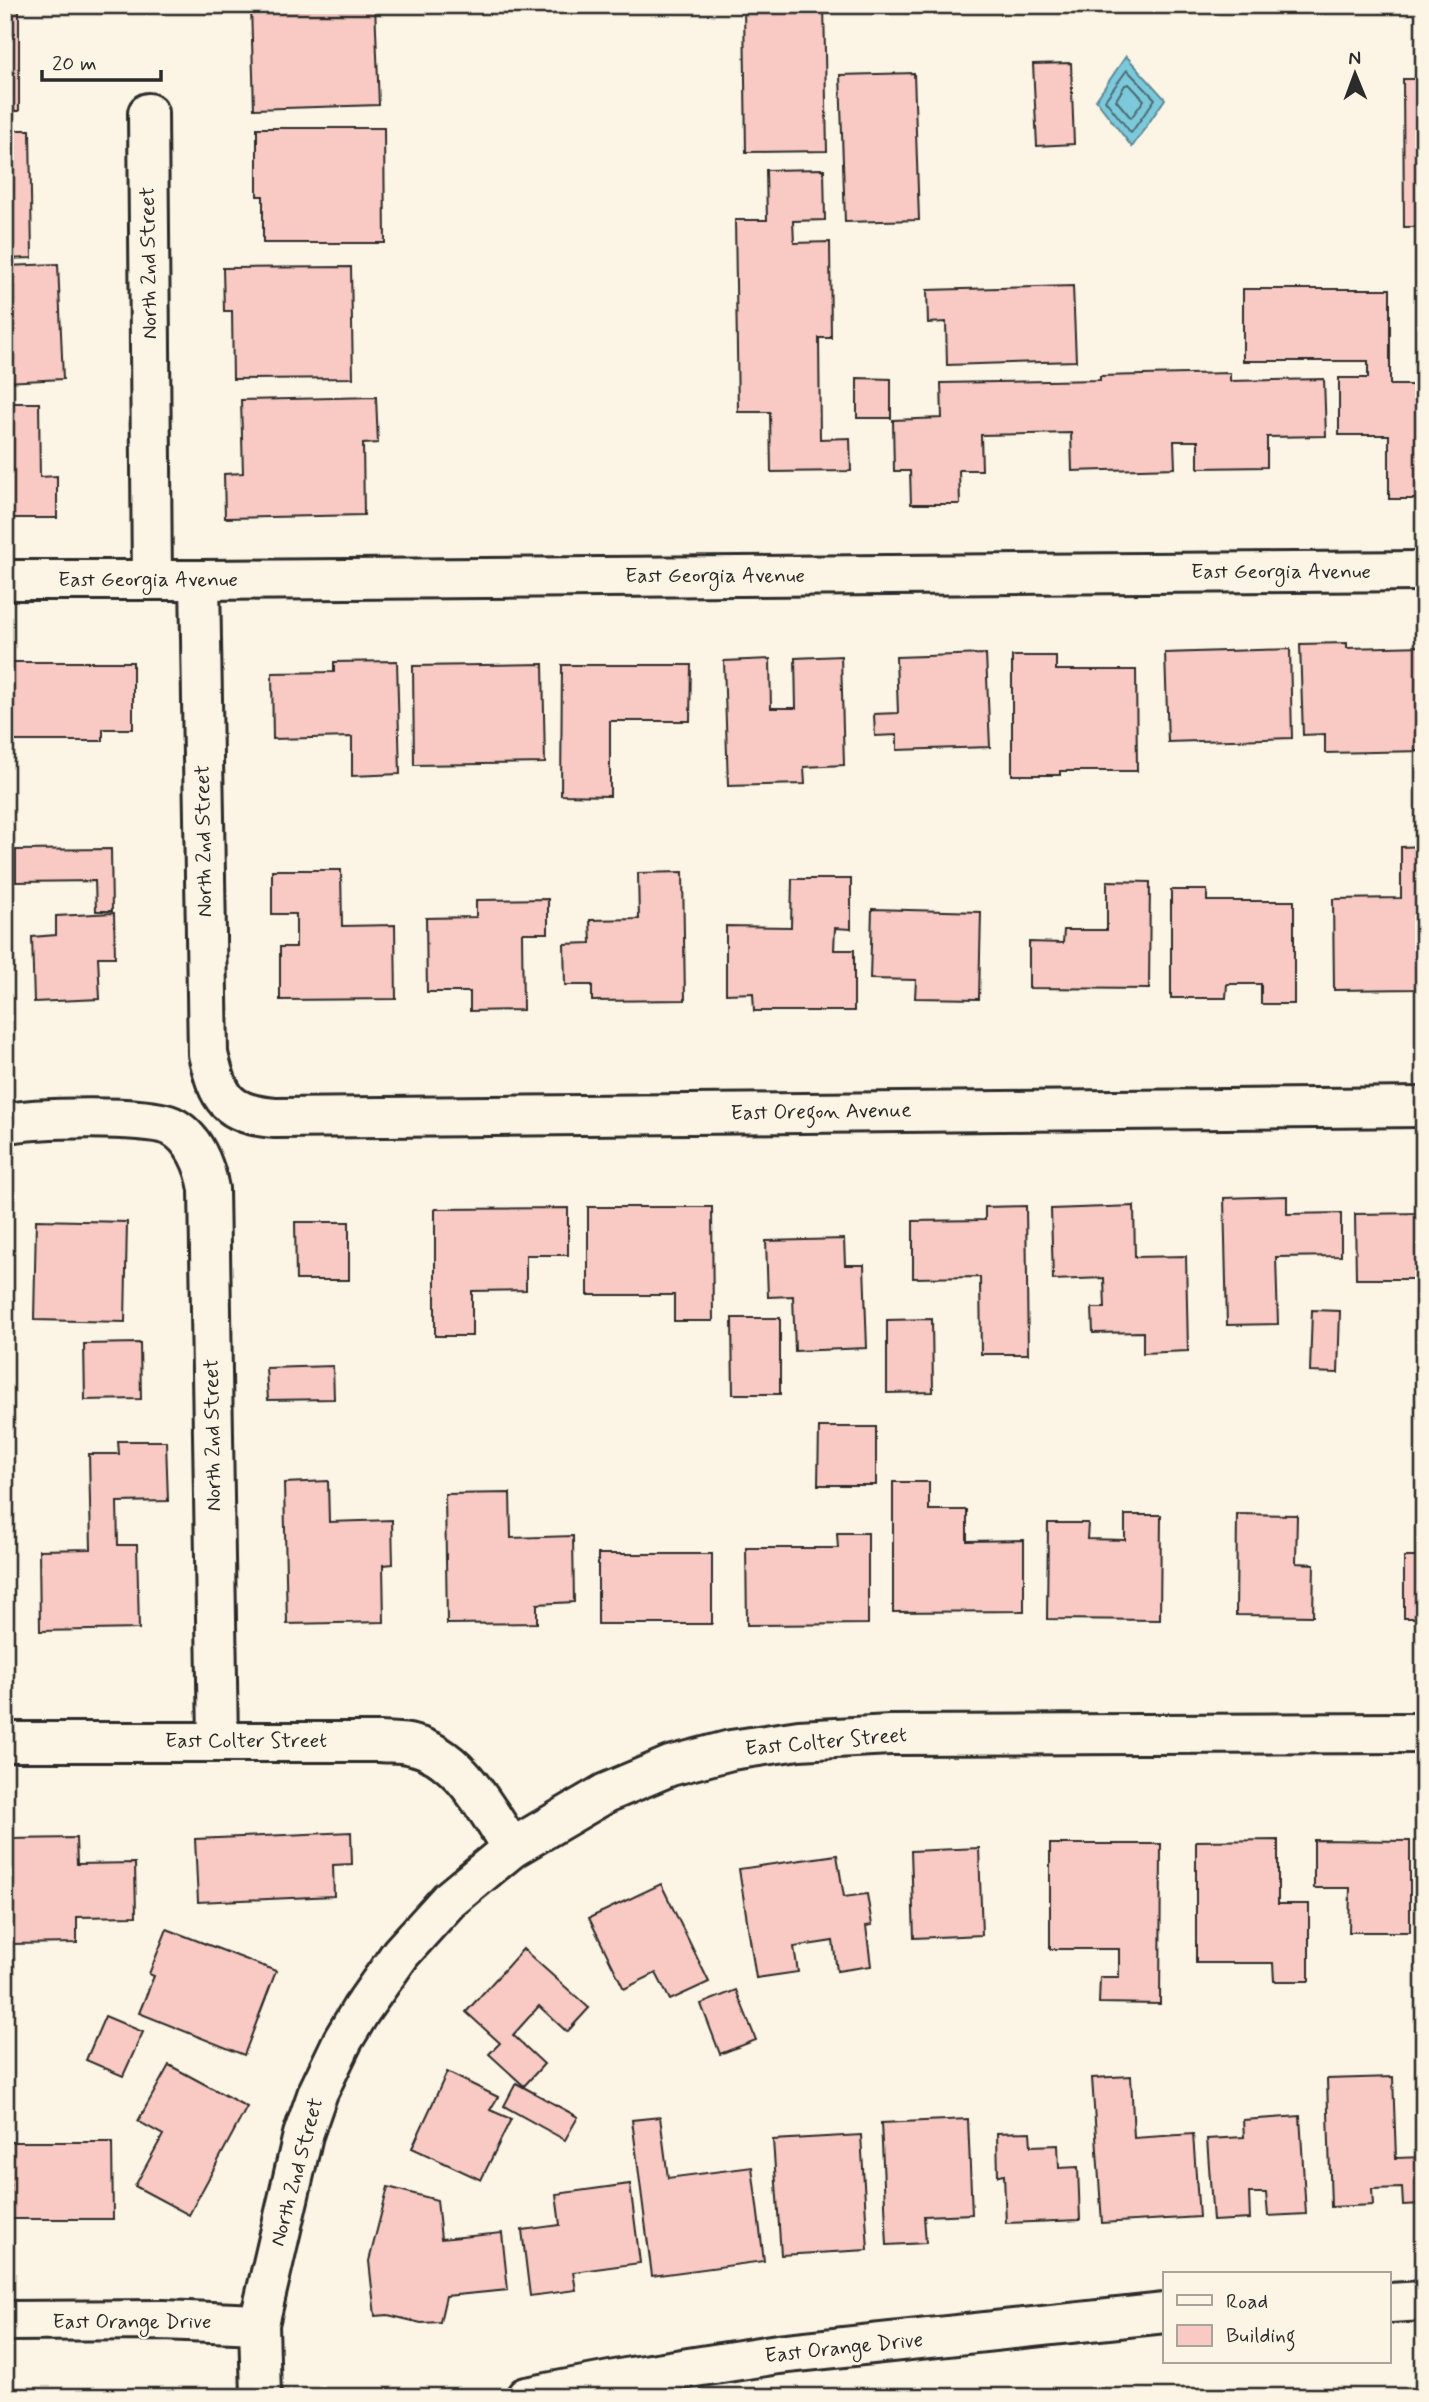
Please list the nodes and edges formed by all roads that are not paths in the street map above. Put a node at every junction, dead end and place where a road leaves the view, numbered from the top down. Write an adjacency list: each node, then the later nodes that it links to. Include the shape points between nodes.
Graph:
1 (148, 113): 4 (street, North 2nd Street)
2 (1424, 571): 5 (street, East Georgia Avenue)
3 (5, 580): 4 (street, East Georgia Avenue)
4 (152, 580): 5 (street, East Georgia Avenue)
5 (200, 580): 6 (street, North 2nd Street, via 206,1032 214,1080)
6 (222, 1098): 7 (street, East Oregon Avenue, via 254,1116 275,1118)
7 (1424, 1107)
8 (5, 1124): 10 (street, North 2nd Street, via 156,1122 184,1136 206,1172)
9 (1424, 1733): 12 (street, East Colter Street, via 890,1735 799,1741 731,1750 670,1766 606,1793)
10 (218, 1741): 11 (street, East Colter Street); 12 (street, East Colter Street, via 413,1745 436,1754 459,1772)
11 (5, 1742)
12 (512, 1848): 17 (street, North 2nd Street, via 449,1900 401,1953 343,2040 303,2135)
13 (1424, 2301): 14 (street)
14 (1390, 2303)
15 (1163, 2313): 19 (street, East Orange Drive, via 778,2354)
16 (5, 2322): 17 (street, East Orange Drive)
17 (259, 2324): 18 (street, North 2nd Street)
18 (261, 2397)
19 (526, 2397)

